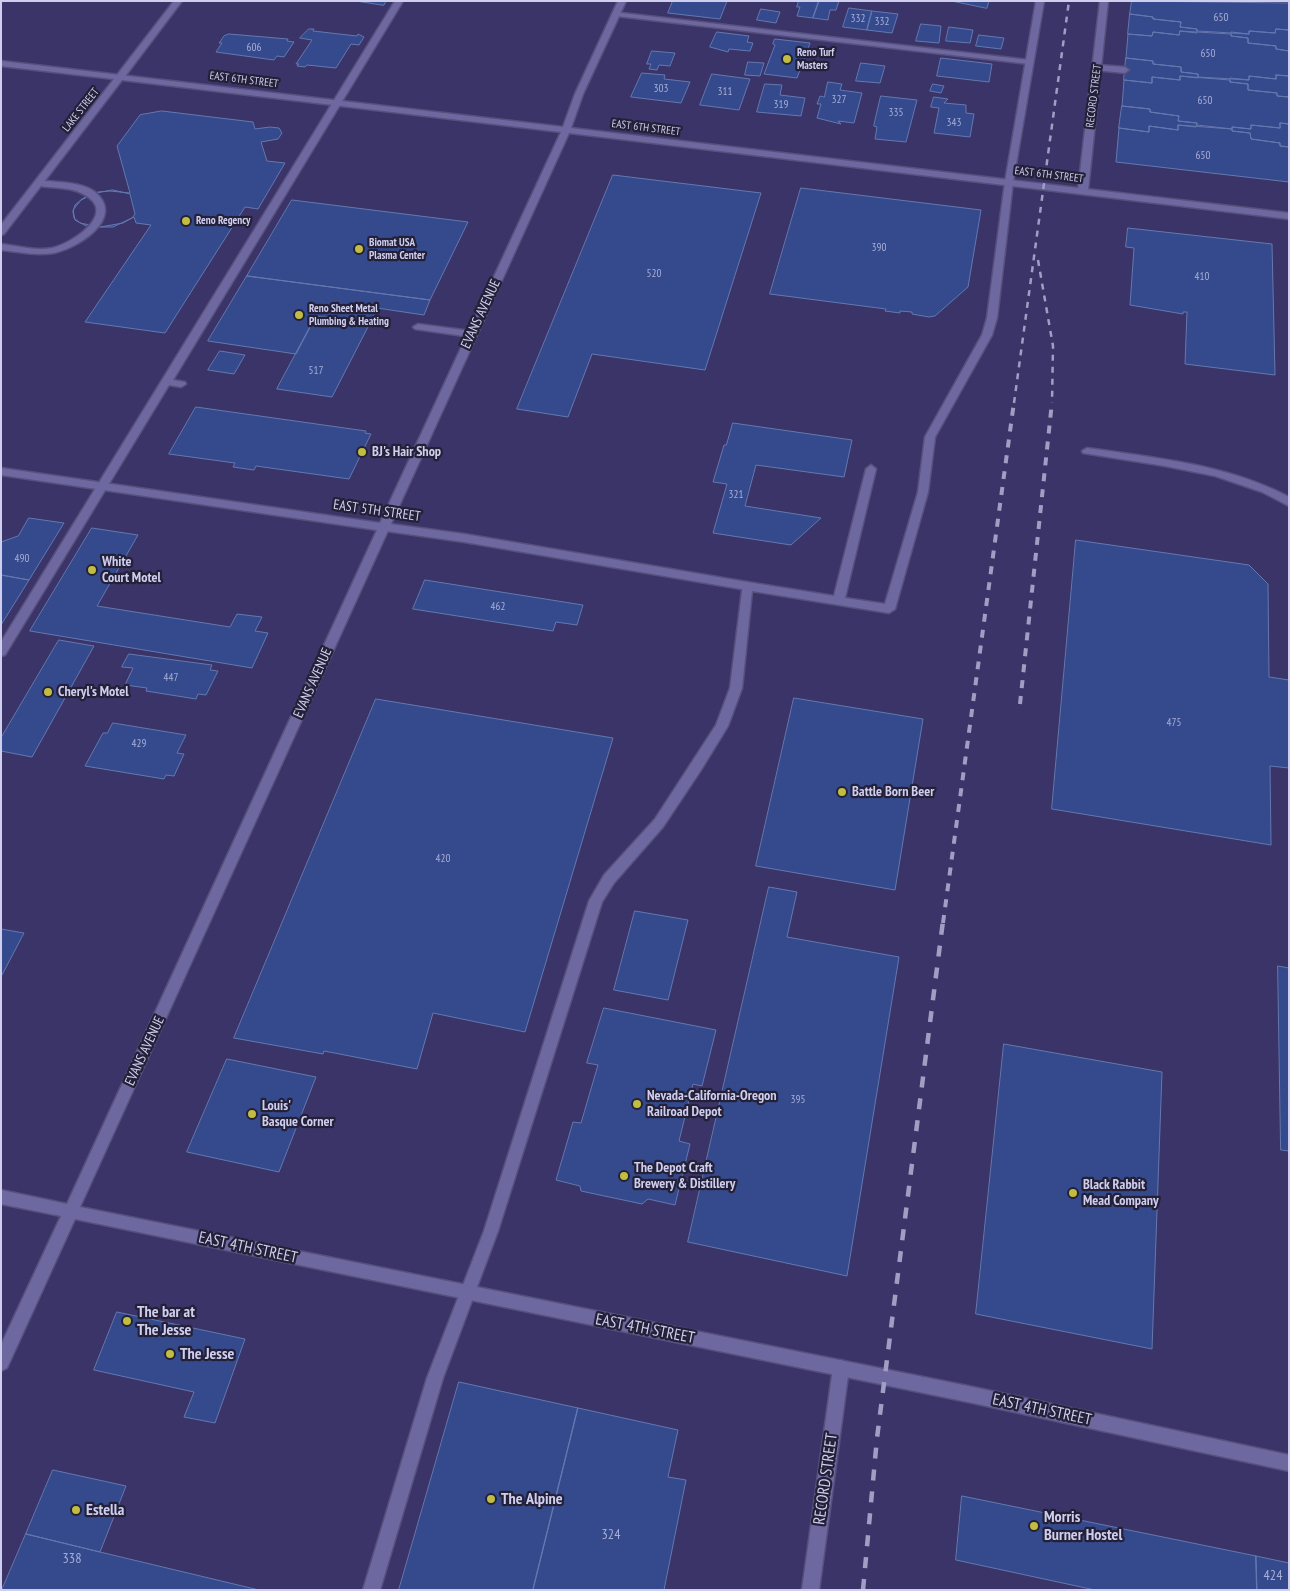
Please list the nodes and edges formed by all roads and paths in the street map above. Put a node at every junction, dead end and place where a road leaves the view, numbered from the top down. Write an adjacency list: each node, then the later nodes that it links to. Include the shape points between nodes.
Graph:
1 (178, 1): 11 (street, LAKE STREET)
2 (399, 1): 12 (street)
3 (622, 1): 6 (street, EVANS AVENUE)
4 (1040, 1): 7 (street)
5 (1104, 1): 9 (street, RECORD STREET)
6 (616, 14): 7 (street); 13 (street, EVANS AVENUE)
7 (1029, 62): 14 (street)
8 (1, 63): 11 (street, EAST 6TH STREET)
9 (1098, 68): 10 (street); 16 (street, RECORD STREET)
10 (1125, 70)
11 (120, 77): 12 (street, EAST 6TH STREET); 15 (street, LAKE STREET)
12 (336, 103): 13 (street, EAST 6TH STREET); 22 (street)
13 (566, 130): 14 (street, EAST 6TH STREET); 21 (street, EVANS AVENUE)
14 (1009, 182): 16 (street, EAST 6TH STREET); 31 (street, EAST 5TH STREET, via 987,335 930,437 923,492 889,609)
15 (39, 183): 18 (street, LAKE STREET); 19 (street, via 89,193 99,201 97,222 75,243 55,250)
16 (1083, 190): 17 (street, EAST 6TH STREET)
17 (1289, 216)
18 (1, 232)
19 (1, 247)
20 (418, 327): 21 (street)
21 (471, 334): 29 (street, EVANS AVENUE)
22 (166, 382): 23 (street); 27 (street)
23 (181, 384)
24 (1086, 451): 28 (street, via 1239,478)
25 (871, 469): 31 (street)
26 (1, 471): 27 (street, EAST 5TH STREET)
27 (103, 486): 29 (street, EAST 5TH STREET); 32 (street)
28 (1289, 502)
29 (383, 527): 30 (street, EAST 5TH STREET); 34 (street, EVANS AVENUE)
30 (747, 586): 31 (street, EAST 5TH STREET); 35 (street, via 736,688 722,726 659,822 609,879 596,901 490,1231)
31 (839, 600)
32 (1, 652)
33 (1, 1197): 34 (street, EAST 4TH STREET)
34 (71, 1212): 35 (street, EAST 4TH STREET); 36 (street, EVANS AVENUE)
35 (466, 1292): 37 (street, EAST 4TH STREET); 39 (street, via 435,1378)
36 (1, 1363)
37 (842, 1368): 38 (street, EAST 4TH STREET); 40 (street, RECORD STREET)
38 (1289, 1463)
39 (371, 1590)
40 (810, 1590)

